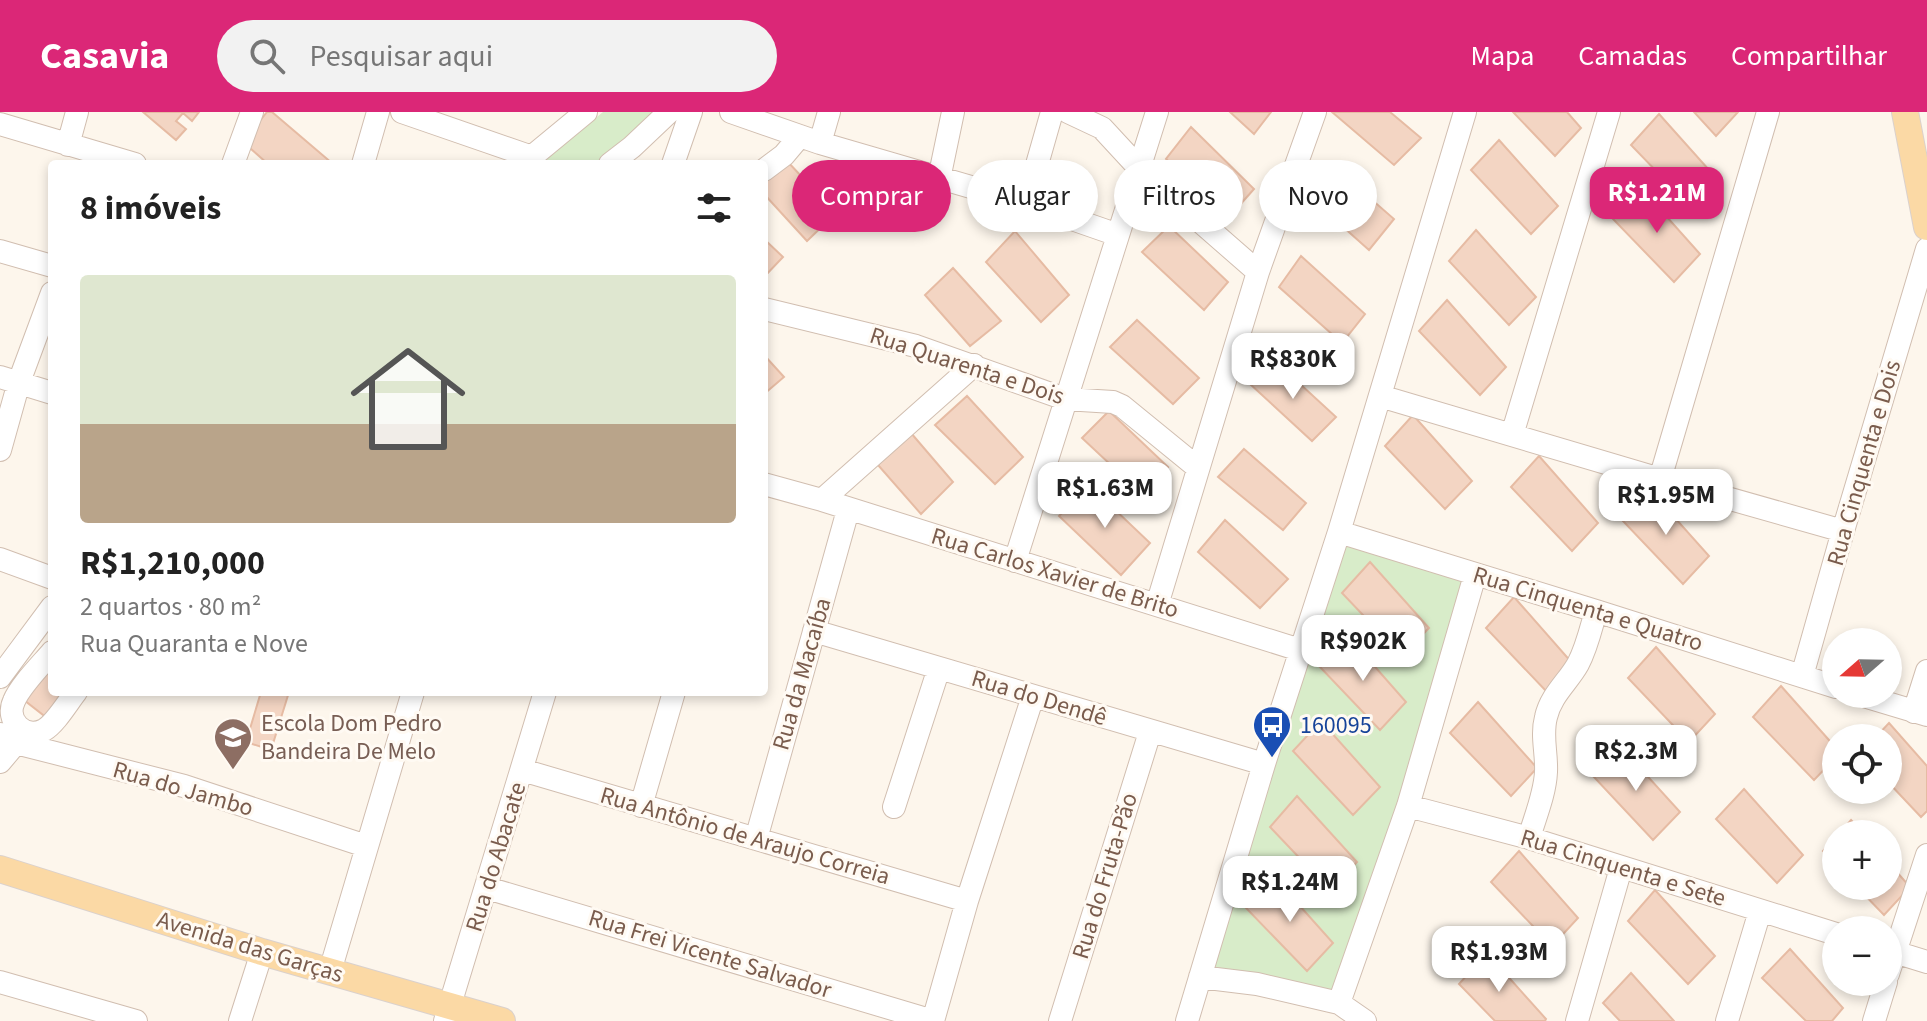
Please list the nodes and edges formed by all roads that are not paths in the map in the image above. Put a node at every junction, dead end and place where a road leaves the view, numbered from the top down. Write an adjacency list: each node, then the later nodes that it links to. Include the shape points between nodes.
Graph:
1 (77, 112): 21 (street)
2 (252, 112): 23 (street)
3 (378, 112): 24 (street)
4 (402, 112): 25 (street)
5 (586, 112): 25 (street)
6 (669, 112): 26 (street)
7 (691, 112): 27 (street)
8 (731, 112): 20 (street)
9 (829, 112): 20 (street)
10 (953, 112): 29 (street)
11 (1052, 112): 30 (street)
12 (1068, 112): 31 (street, via 1102,128)
13 (1157, 112): 32 (street)
14 (1315, 112): 42 (street)
15 (1465, 112): 48 (street)
16 (1609, 112): 50 (street)
17 (1768, 112): 53 (street)
18 (1913, 120): 34 (main road)
19 (0, 124): 21 (street)
20 (810, 139): 28 (street); 33 (street)
21 (68, 145): 22 (street)
22 (93, 158)
23 (234, 160)
24 (364, 160)
25 (528, 160)
26 (615, 160)
27 (674, 160)
28 (878, 160)
29 (943, 160)
30 (1038, 160)
31 (1132, 160)
32 (1142, 160)
33 (768, 167)
34 (1927, 227)
35 (1098, 228): 38 (street)
36 (1119, 232): 38 (street)
37 (1212, 232): 42 (street)
38 (1118, 235): 49 (street)
39 (1927, 249): 57 (street, Rua Cinquenta e Dois)
40 (0, 251): 41 (street)
41 (48, 265)
42 (1258, 272): 52 (street)
43 (48, 301): 46 (street)
44 (768, 310): 45 (street, Rua Quarenta e Dois)
45 (974, 365): 49 (street, Rua Quarenta e Dois); 55 (street)
46 (10, 379): 47 (street); 51 (street)
47 (48, 392)
48 (1380, 396): 50 (street); 58 (street)
49 (1065, 399): 52 (street, Rua Quarenta e Dois, via 1122,406); 60 (street)
50 (1512, 435): 53 (street)
51 (0, 450)
52 (1198, 468): 63 (street)
53 (1660, 479): 57 (street)
54 (768, 485): 55 (street, Rua Carlos Xavier de Brito)
55 (822, 500): 56 (street, Rua Carlos Xavier de Brito)
56 (848, 510): 60 (street, Rua Carlos Xavier de Brito); 66 (street, Rua da Macaíba)
57 (1843, 531): 71 (street, Rua Cinquenta e Dois)
58 (1339, 532): 61 (street, Rua Cinquenta e Quatro); 67 (street)
59 (0, 559): 62 (street)
60 (1015, 561): 63 (street, Rua Carlos Xavier de Brito)
61 (1475, 575): 64 (street, Rua Cinquenta e Quatro); 86 (street)
62 (48, 577)
63 (1157, 605): 67 (street, Rua Carlos Xavier de Brito)
64 (1596, 611): 71 (street, Rua Cinquenta e Quatro); 88 (street, via 1576,667 1546,714 1545,783)
65 (48, 612): 72 (street)
66 (814, 631): 69 (street, Rua do Dendê); 89 (street, Rua da Macaíba)
67 (1300, 650): 83 (street)
68 (48, 657): 74 (street, via 14,700 13,722 27,731 45,729)
69 (939, 668): 78 (street, Rua do Dendê); 87 (street)
70 (1927, 671): 79 (street)
71 (1802, 676): 73 (street, Rua Cinquenta e Quatro)
72 (0, 677)
73 (1822, 682)
74 (73, 696)
75 (412, 696): 90 (street)
76 (544, 696): 84 (street, Rua do Abacate)
77 (673, 696): 85 (street)
78 (1033, 696): 80 (street, Rua do Dendê); 95 (street)
79 (1920, 713)
80 (1150, 732): 83 (street, Rua do Dendê); 112 (street, Rua do Fruta-Pão)
81 (8, 739): 82 (street); 90 (street, Rua do Jambo, via 184,786)
82 (0, 762)
83 (1264, 764): 103 (street)
84 (522, 770): 85 (street, Rua Antônio de Araujo Correia); 94 (street, Rua do Abacate)
85 (641, 806): 89 (street, Rua Antônio de Araujo Correia)
86 (1408, 806): 88 (street, Rua Cinquenta e Sete); 106 (street)
87 (894, 807)
88 (1529, 838): 92 (street, Rua Cinquenta e Sete)
89 (756, 839): 95 (street, Rua Antônio de Araujo Correia)
90 (366, 846): 102 (street)
91 (1927, 855): 97 (street)
92 (1621, 868): 96 (street, Rua Cinquenta e Sete); 115 (street)
93 (0, 869): 99 (main road, Avenida das Garças)
94 (487, 888): 107 (street, Rua do Abacate); 111 (street, Rua Frei Vicente Salvador)
95 (967, 901): 111 (street)
96 (1760, 911): 98 (street, Rua Cinquenta e Sete); 116 (street)
97 (1902, 922)
98 (1822, 930)
99 (262, 952): 102 (main road, Avenida das Garças); 109 (street)
100 (1902, 954): 101 (street)
101 (1927, 962)
102 (330, 971): 107 (main road, Avenida das Garças)
103 (1200, 977): 106 (street); 113 (street)
104 (0, 982): 108 (street)
105 (1882, 996): 117 (street)
106 (1339, 1003): 114 (street)
107 (448, 1013): 110 (main road, Avenida das Garças)
108 (136, 1021)
109 (240, 1021)
110 (502, 1021)
111 (933, 1021)
112 (1060, 1021)
113 (1187, 1021)
114 (1365, 1021)
115 (1577, 1021)
116 (1727, 1021)
117 (1874, 1021)

